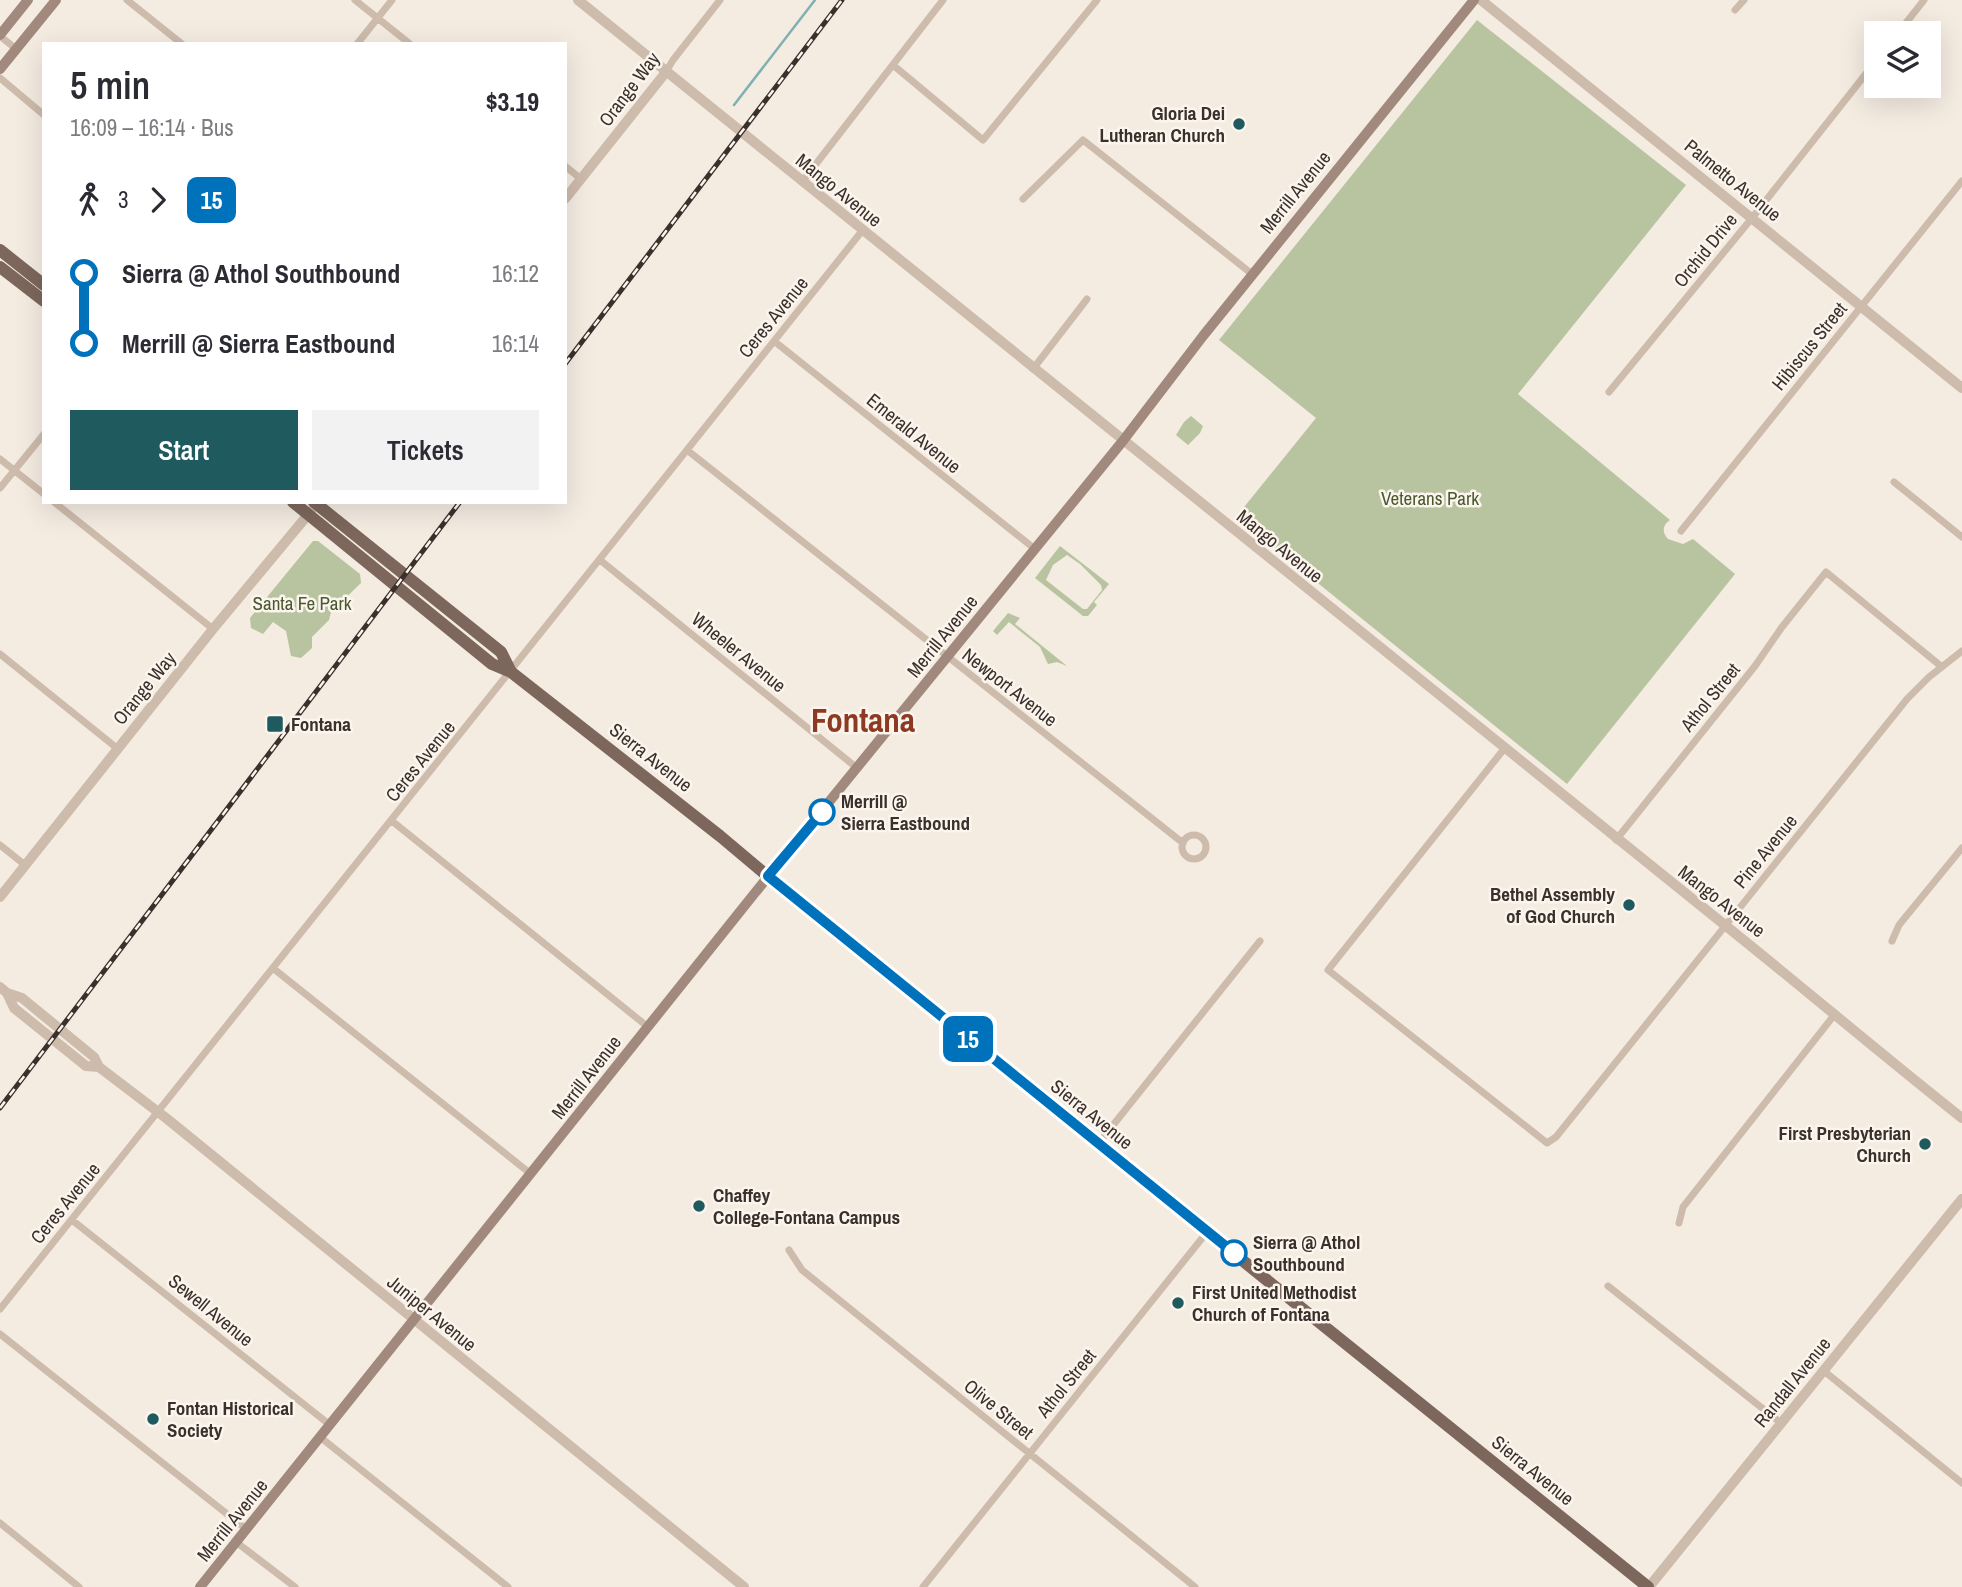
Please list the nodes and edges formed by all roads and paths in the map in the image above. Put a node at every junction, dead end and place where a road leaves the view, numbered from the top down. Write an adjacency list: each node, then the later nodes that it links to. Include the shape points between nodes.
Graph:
1 (28, 0): 17 (main road)
2 (56, 0): 21 (main road)
3 (127, 0): 18 (street)
4 (355, 0): 15 (street)
5 (392, 0): 15 (street)
6 (578, 0): 24 (street, Mango Avenue)
7 (720, 0): 24 (street, Orange Way)
8 (943, 0): 22 (street)
9 (1097, 0): 22 (street, via 983,140)
10 (1474, 0): 38 (main road, Merrill Avenue)
11 (1481, 0): 34 (street, Palmetto Avenue)
12 (1744, 0): 14 (street)
13 (1924, 0): 16 (street)
14 (1735, 10)
15 (377, 18): 19 (street); 20 (street)
16 (1907, 21)
17 (0, 35): 21 (street)
18 (180, 42)
19 (359, 42)
20 (407, 42)
21 (16, 49): 23 (main road)
22 (893, 65): 31 (street)
23 (0, 69)
24 (667, 72): 29 (street, Orange Way); 31 (street, Mango Avenue)
25 (1864, 76): 34 (street, Orchid Drive)
26 (0, 78): 27 (street)
27 (42, 113)
28 (567, 168): 29 (street)
29 (581, 179): 32 (street, Orange Way)
30 (1962, 181): 42 (street, Hibiscus Street)
31 (802, 182): 35 (street, Mango Avenue)
32 (567, 196)
33 (1023, 199): 38 (street, via 1083,140)
34 (1752, 218): 42 (street, Palmetto Avenue); 46 (street, Orchid Drive)
35 (862, 231): 43 (street, Ceres Avenue); 44 (street, Mango Avenue)
36 (0, 250): 39 (main road)
37 (0, 267): 41 (main road)
38 (1252, 274): 48 (main road, Merrill Avenue)
39 (42, 283)
40 (1087, 299): 44 (street)
41 (42, 300)
42 (1862, 306): 45 (street, Palmetto Avenue); 57 (street, Hibiscus Street)
43 (774, 341): 49 (street, Ceres Avenue); 59 (street, Emerald Avenue)
44 (1033, 369): 48 (street, Mango Avenue)
45 (1962, 388)
46 (1609, 392)
47 (42, 436): 51 (street)
48 (1122, 442): 59 (main road, Merrill Avenue); 68 (street, Mango Avenue)
49 (687, 450): 60 (street, Ceres Avenue); 64 (street, Newport Avenue)
50 (0, 459): 51 (street)
51 (14, 471): 53 (street); 54 (street)
52 (1894, 482): 58 (street)
53 (0, 488)
54 (42, 492)
55 (57, 504): 61 (street)
56 (314, 506): 61 (street, Orange Way); 66 (main road, Sierra Avenue, via 492,664)
57 (1681, 531)
58 (1962, 537)
59 (1035, 549): 64 (main road, Merrill Avenue)
60 (600, 560): 66 (street, Ceres Avenue); 69 (street, Wheeler Avenue)
61 (213, 629): 67 (street, Orange Way)
62 (1962, 651): 65 (street, Pine Avenue)
63 (0, 653): 67 (street)
64 (947, 657): 69 (main road, Merrill Avenue); 72 (street, Newport Avenue)
65 (1941, 667): 71 (street, Athol Street, via 1826,572); 78 (street, Pine Avenue, via 1908,699)
66 (511, 672): 70 (street, Ceres Avenue); 76 (main road, Sierra Avenue)
67 (118, 748): 75 (street, Orange Way)
68 (1504, 749): 71 (street, Mango Avenue); 78 (street, Pine Avenue, via 1328,970 1547,1143)
69 (857, 768): 76 (main road, Merrill Avenue)
70 (391, 821): 81 (street, Ceres Avenue); 84 (street)
71 (1616, 840): 78 (street, Mango Avenue)
72 (1183, 843)
73 (0, 845): 75 (street)
74 (1962, 848): 80 (street, via 1899,925)
75 (25, 865): 77 (street, Orange Way)
76 (768, 876): 84 (main road, Merrill Avenue); 87 (main road, Sierra Avenue)
77 (0, 897)
78 (1725, 925): 83 (street, Mango Avenue)
79 (1260, 941): 87 (street)
80 (1892, 941)
81 (274, 969): 85 (street, Ceres Avenue); 88 (street)
82 (4, 990): 85 (street, Juniper Avenue, via 22,998)
83 (1835, 1014): 86 (street, Mango Avenue); 91 (street, via 1683,1206)
84 (648, 1027): 88 (main road, Merrill Avenue)
85 (159, 1113): 90 (street, Ceres Avenue); 96 (street, Juniper Avenue)
86 (1962, 1118)
87 (1098, 1144): 92 (main road, Sierra Avenue)
88 (531, 1174): 96 (main road, Merrill Avenue)
89 (1962, 1199): 98 (street, Randall Avenue)
90 (72, 1220): 95 (street, Ceres Avenue); 100 (street, Sewell Avenue)
91 (1679, 1223)
92 (1207, 1232): 102 (street, Athol Street); 114 (main road, Sierra Avenue)
93 (789, 1250): 102 (street, Olive Street, via 802,1270)
94 (1608, 1286): 99 (street)
95 (0, 1309)
96 (413, 1321): 100 (main road, Merrill Avenue); 111 (street, Juniper Avenue)
97 (0, 1334): 105 (street)
98 (1824, 1371): 99 (street, Randall Avenue); 103 (street)
99 (1781, 1423): 114 (street, Randall Avenue)
100 (330, 1425): 101 (main road, Merrill Avenue)
101 (320, 1437): 105 (main road, Merrill Avenue); 110 (street)
102 (1030, 1454): 112 (street, Athol Street); 113 (street, Olive Street)
103 (1962, 1483)
104 (0, 1523): 107 (street)
105 (246, 1529): 106 (main road, Merrill Avenue)
106 (236, 1542): 108 (main road, Merrill Avenue); 109 (street)
107 (79, 1587)
108 (200, 1587)
109 (295, 1587)
110 (508, 1587)
111 (744, 1587)
112 (923, 1587)
113 (1195, 1587)
114 (1649, 1587)

